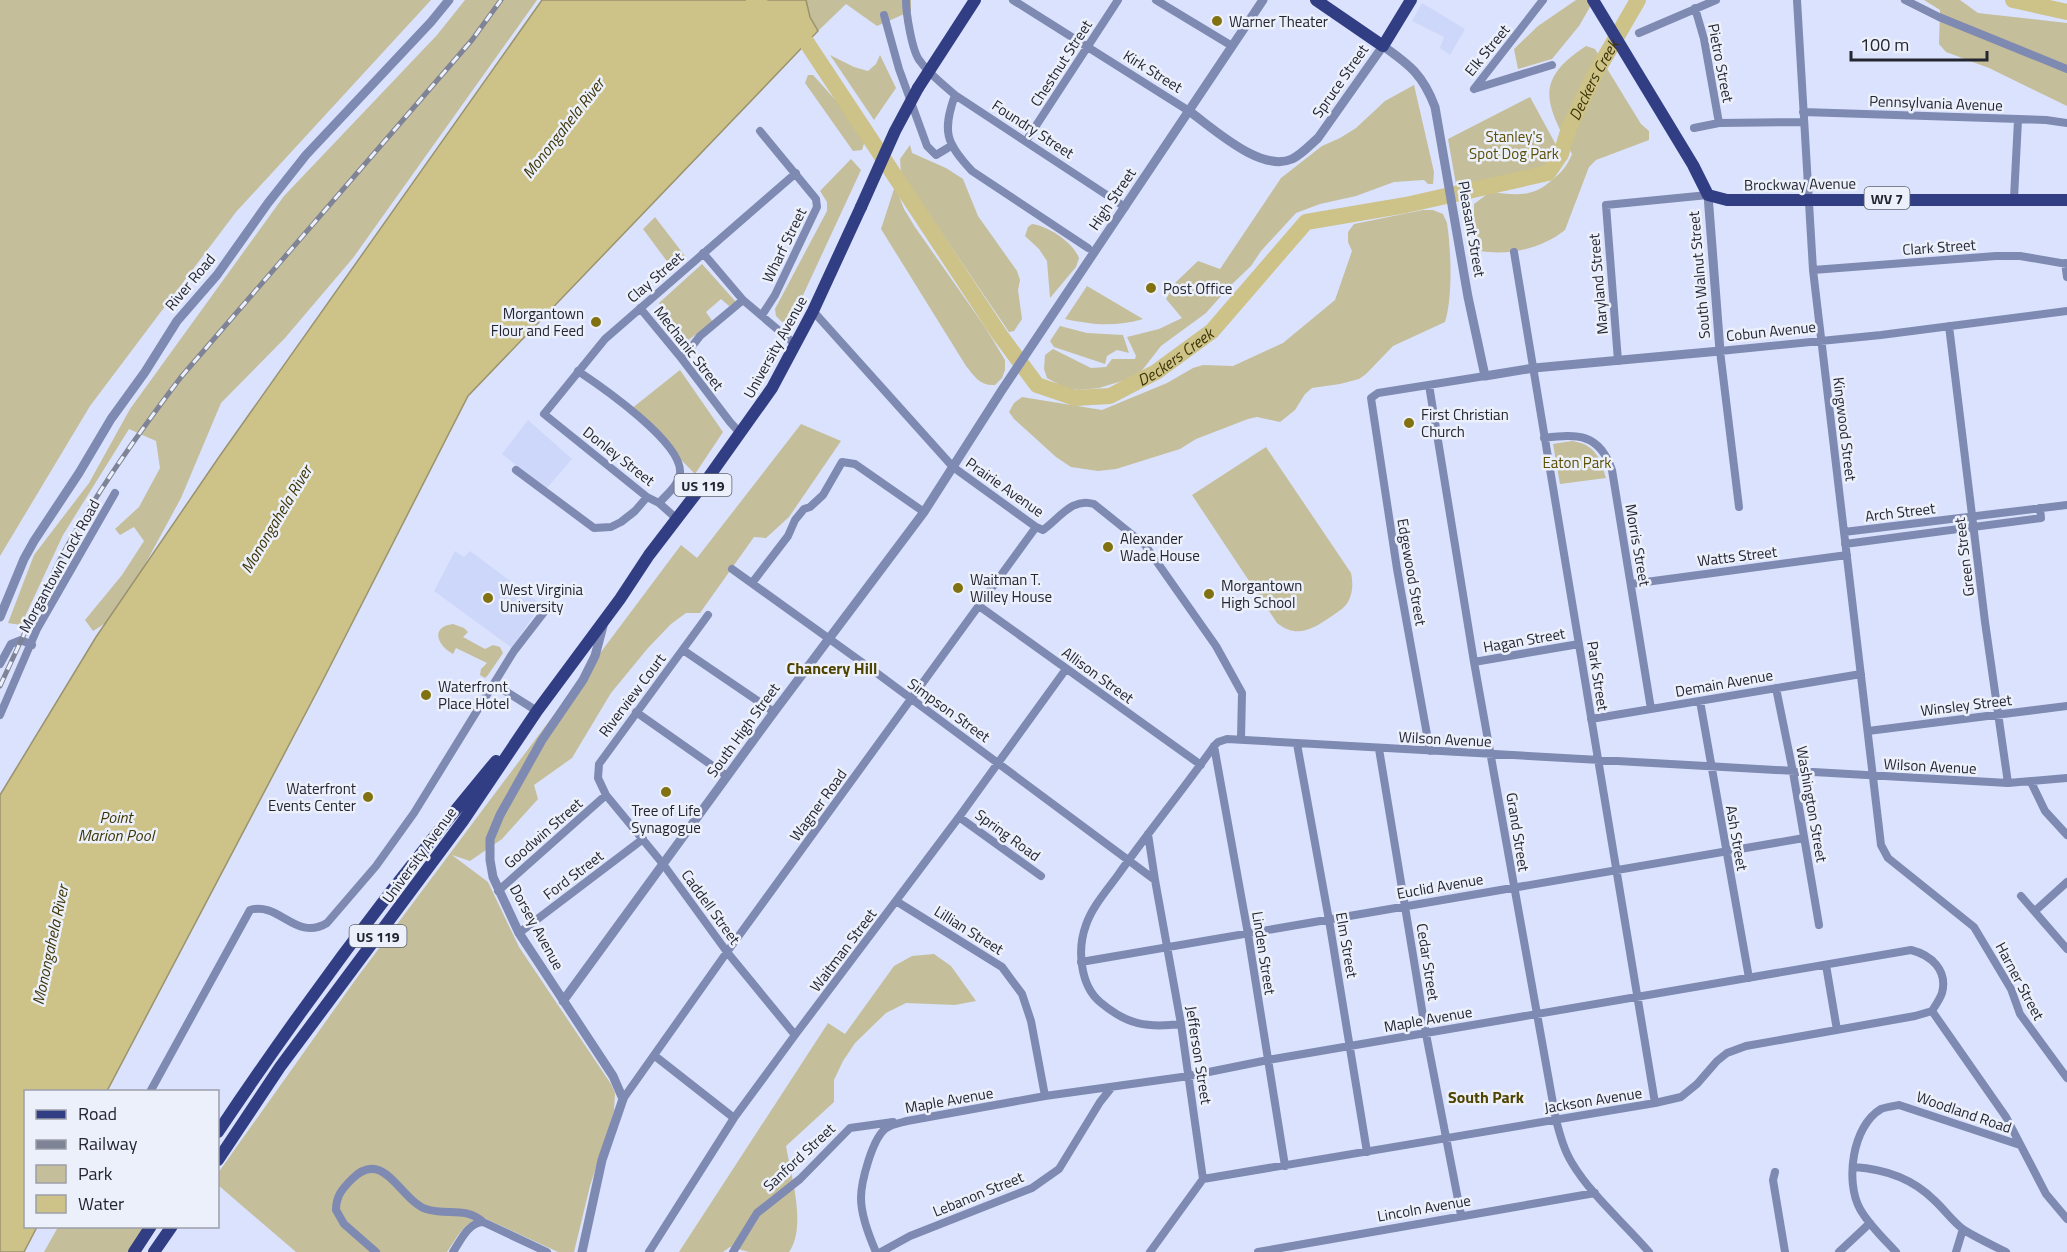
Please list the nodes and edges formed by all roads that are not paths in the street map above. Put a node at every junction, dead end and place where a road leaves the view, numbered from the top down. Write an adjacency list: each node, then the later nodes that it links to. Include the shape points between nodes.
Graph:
1 (449, 0): 91 (street, River Road, via 306,155 217,275 177,321 34,542)
2 (906, 0): 23 (street, Foundry Street, via 918,60)
3 (975, 0): 23 (main road, University Avenue / US 119)
4 (1013, 0): 20 (street, Kirk Street)
5 (1118, 0): 20 (street, Chestnut Street)
6 (1156, 0): 18 (street)
7 (1263, 0): 18 (street, High Street)
8 (1316, 0): 19 (main road, Pleasant Street)
9 (1411, 0): 19 (main road, Spruce Street)
10 (1543, 0): 21 (street, Elk Street, via 1474,89)
11 (1593, 0): 37 (main road, South Walnut Street)
12 (1716, 0): 15 (street)
13 (1797, 0): 26 (street, Kingwood Street)
14 (1905, 0): 22 (street)
15 (1695, 8): 17 (street); 29 (street, Pietro Street)
16 (884, 15): 34 (street, via 927,146 936,155)
17 (1639, 33)
18 (1232, 46): 25 (street, High Street)
19 (1383, 46): 35 (street, Spruce Street, via 1318,138 1292,159); 62 (street, Pleasant Street, via 1416,72 1428,87 1435,107)
20 (1088, 47): 25 (street, Kirk Street); 33 (street, Chestnut Street)
21 (1552, 66)
22 (2067, 69)
23 (929, 70): 24 (street, Foundry Street); 51 (main road, University Avenue / US 119, bridge, via 895,131)
24 (955, 95): 33 (street, Foundry Street); 34 (street, via 947,124)
25 (1189, 111): 35 (street, Kirk Street, via 1236,145 1269,161); 42 (street, High Street)
26 (1803, 112): 27 (street, Pennsylvania Avenue); 28 (street, Kingwood Street)
27 (2018, 120): 30 (street, Pennsylvania Avenue); 39 (street)
28 (1804, 122): 29 (street); 38 (street, Kingwood Street)
29 (1719, 123): 31 (street)
30 (2067, 123)
31 (1694, 128)
32 (760, 132): 36 (street, Wharf Street)
33 (1026, 141): 42 (street, Foundry Street)
34 (951, 146): 43 (street, via 972,171)
35 (1278, 161)
36 (796, 173): 45 (street, Clay Street); 53 (street, Wharf Street, via 816,199 817,207)
37 (1708, 195): 38 (main road, Brockway Avenue / WV 7, via 1727,200); 41 (street, Brockway Avenue); 57 (street, South Walnut Street)
38 (1808, 198): 39 (main road, Brockway Avenue / WV 7); 47 (street, Kingwood Street)
39 (2014, 198): 40 (main road, Brockway Avenue / WV 7)
40 (2067, 200)
41 (1606, 205): 59 (street, Maryland Street)
42 (1125, 207): 66 (street, High Street)
43 (1088, 248)
44 (1514, 252): 60 (street, Park Street)
45 (703, 253): 49 (street); 50 (street, Clay Street)
46 (2066, 263): 47 (street, Clark Street, via 1996,256); 48 (street)
47 (1813, 270): 55 (street, Kingwood Street)
48 (2067, 277)
49 (743, 300): 53 (street); 58 (street, via 699,336)
50 (640, 308): 58 (street, Mechanic Street); 61 (street, Clay Street, via 605,339)
51 (813, 311): 56 (main road, University Avenue / US 119); 69 (street, Prairie Avenue)
52 (2067, 311): 54 (street, Cobun Avenue)
53 (762, 315): 56 (street)
54 (1949, 326): 55 (street, Cobun Avenue); 78 (street, Green Street)
55 (1821, 341): 57 (street, Cobun Avenue); 82 (street, Kingwood Street)
56 (796, 345): 67 (main road, University Avenue / US 119)
57 (1720, 351): 59 (street, Cobun Avenue); 75 (street, South Walnut Street)
58 (682, 358): 67 (street, Mechanic Street)
59 (1618, 361): 60 (street, Cobun Avenue)
60 (1534, 368): 62 (street, Cobun Avenue); 68 (street, Park Street)
61 (578, 371): 65 (street, Clay Street); 73 (street, via 631,409 677,459 680,476)
62 (1485, 376): 63 (street, Cobun Avenue)
63 (1429, 386): 64 (street, Cobun Avenue); 97 (street, Grand Street)
64 (1371, 396): 118 (street, Edgewood Street)
65 (544, 414): 72 (street, Donley Street)
66 (986, 416): 69 (street, South High Street)
67 (740, 433): 79 (main road, University Avenue / US 119)
68 (1544, 438): 87 (street, Morris Street, via 1584,437 1594,442 1608,459); 94 (street, Park Street)
69 (953, 467): 77 (street, South High Street); 80 (street, Prairie Avenue)
70 (516, 470): 72 (street, via 594,528 621,522)
71 (114, 493): 95 (street, Morgantown Lock Road, via 37,629)
72 (647, 496): 73 (street, Donley Street)
73 (659, 503): 79 (street, Donley Street)
74 (2067, 504): 76 (street, Arch Street)
75 (1738, 507)
76 (2040, 508): 78 (street, Arch Street); 81 (street, Arch Street, via 2041,519)
77 (924, 512): 86 (street, via 855,464 842,462 822,495 795,520 788,536); 93 (street, South High Street)
78 (1972, 516): 81 (street, Green Street); 82 (street, Arch Street)
79 (677, 519): 92 (main road, University Avenue / US 119)
80 (1036, 527): 88 (street, Wagner Road); 114 (street, Prairie Avenue, via 1043,530 1072,505 1087,502 1145,545 1238,682 1243,700)
81 (1973, 527): 83 (street, Arch Street); 110 (street, Green Street)
82 (1844, 532): 83 (street, Kingwood Street)
83 (1845, 544): 84 (street, Kingwood Street)
84 (1846, 555): 87 (street, Watts Street); 100 (street, Kingwood Street)
85 (732, 569): 86 (street, Simpson Street)
86 (752, 583): 93 (street, Simpson Street)
87 (1631, 585): 106 (street, Morris Street)
88 (979, 606): 99 (street, Allison Street); 103 (street, Wagner Road)
89 (548, 608): 101 (street)
90 (708, 615): 96 (street, Riverview Court)
91 (0, 617)
92 (604, 621): 107 (main road, University Avenue / US 119); 145 (street, Dorsey Avenue, via 595,656 583,680 542,740 490,839 490,860)
93 (829, 638): 103 (street, Simpson Street); 109 (street, South High Street)
94 (1578, 644): 97 (street, Hagan Street); 112 (street, Park Street)
95 (32, 645): 98 (street, Morgantown Lock Road, via 21,640 11,644); 111 (street)
96 (682, 650): 108 (street, Riverview Court); 109 (street)
97 (1474, 662): 119 (street, Grand Street)
98 (0, 664)
99 (1066, 669): 121 (street, Waitman Street); 122 (street, Allison Street)
100 (1861, 674): 102 (street, Demain Avenue); 113 (street, Kingwood Street)
101 (494, 684): 107 (street); 174 (street, via 414,813 376,866 327,923 306,928 265,909 250,910)
102 (1776, 688): 104 (street, Demain Avenue); 124 (street, Washington Street)
103 (912, 700): 121 (street, Simpson Street); 156 (street, Wagner Road)
104 (1700, 702): 106 (street, Demain Avenue); 123 (street, Ash Street)
105 (2067, 706): 110 (street, Winsley Street)
106 (1651, 709): 112 (street, Demain Avenue)
107 (537, 711): 181 (main road, University Avenue / US 119, via 451,814 312,995); 185 (main road, University Avenue / US 119, via 463,821 280,1067)
108 (636, 712): 125 (street); 130 (street, Riverview Court, via 599,764 598,778)
109 (774, 712): 125 (street, South High Street)
110 (1999, 714): 113 (street, Winsley Street); 129 (street, Green Street)
111 (0, 715)
112 (1591, 719): 120 (street, Park Street)
113 (1868, 731): 126 (street, Kingwood Street)
114 (1241, 739): 115 (street, Wilson Avenue); 116 (street, Wilson Avenue, via 1227,739)
115 (1297, 744): 117 (street, Wilson Avenue); 150 (street, Elm Street)
116 (1214, 746): 122 (street); 153 (street, Linden Street)
117 (1379, 749): 118 (street, Wilson Avenue); 148 (street, Cedar Street)
118 (1430, 751): 119 (street, Wilson Avenue)
119 (1492, 755): 120 (street, Wilson Avenue); 144 (street, Grand Street)
120 (1598, 760): 123 (street, Wilson Avenue); 140 (street, Park Street)
121 (998, 763): 131 (street, Waitman Street); 138 (street, Simpson Street)
122 (1201, 765): 132 (street)
123 (1711, 766): 124 (street, Wilson Avenue); 136 (street, Ash Street)
124 (1793, 772): 126 (street, Wilson Avenue); 134 (street, Washington Street)
125 (727, 776): 139 (street, South High Street)
126 (1873, 777): 129 (street, Wilson Avenue); 137 (street, Kingwood Street, via 1881,845)
127 (2067, 778): 128 (street, Wilson Avenue)
128 (2031, 782): 129 (street, Wilson Avenue); 133 (street, via 2045,811)
129 (2008, 783)
130 (606, 795): 135 (street, Caddell Street); 145 (street, Goodwin Street)
131 (959, 817): 141 (street, Spring Road); 147 (street, Waitman Street)
132 (1148, 834): 138 (street); 142 (street, Jefferson Street)
133 (2067, 835)
134 (1804, 838): 136 (street, Euclid Avenue); 151 (street, Washington Street)
135 (643, 839): 139 (street, Caddell Street); 152 (street, Ford Street)
136 (1726, 852): 140 (street, Euclid Avenue); 159 (street, Ash Street)
137 (1888, 858): 172 (street, Harner Street, via 1974,927 2011,989 2020,1014)
138 (1128, 860): 142 (street); 157 (street, via 1086,923)
139 (663, 864): 156 (street, Caddell Street); 161 (street, South High Street)
140 (1617, 872): 144 (street, Euclid Avenue); 160 (street, Park Street)
141 (1041, 876)
142 (1155, 880): 154 (street, Jefferson Street)
143 (2067, 882): 149 (street)
144 (1514, 887): 148 (street, Euclid Avenue); 163 (street, Grand Street)
145 (498, 891): 152 (street, Dorsey Avenue)
146 (2021, 896): 149 (street)
147 (896, 901): 167 (street, Waitman Street); 175 (street, Lillian Street, via 1002,967 1022,994)
148 (1405, 906): 150 (street, Euclid Avenue); 166 (street, Cedar Street)
149 (2035, 911): 155 (street)
150 (1329, 920): 153 (street, Euclid Avenue); 168 (street, Elm Street)
151 (1819, 926)
152 (519, 933): 161 (street, Dorsey Avenue)
153 (1248, 934): 154 (street, Euclid Avenue); 170 (street, Linden Street)
154 (1167, 948): 157 (street, Euclid Avenue); 164 (street, Jefferson Street)
155 (2067, 949)
156 (728, 952): 167 (street, Caddell Street); 169 (street, Wagner Road)
157 (1081, 962): 164 (street, via 1097,1000 1126,1021 1160,1027)
158 (1826, 965): 159 (street, Maple Avenue); 162 (street, Maple Avenue, via 1911,950 1921,953 1941,971 1942,994); 165 (street)
159 (1749, 978): 160 (street, Maple Avenue)
160 (1637, 998): 163 (street, Maple Avenue); 177 (street, Park Street)
161 (563, 1001): 176 (street, Dorsey Avenue, via 613,1076)
162 (1932, 1011): 165 (street, Jackson Avenue); 183 (street, via 2006,1117)
163 (1537, 1014): 166 (street, Maple Avenue); 179 (street, Grand Street)
164 (1181, 1024): 171 (street, Jefferson Street)
165 (1837, 1030): 177 (street, Jackson Avenue, via 1727,1053 1681,1097)
166 (1426, 1034): 168 (street, Maple Avenue); 182 (street, Cedar Street)
167 (795, 1035): 178 (street, Waitman Street)
168 (1350, 1046): 170 (street, Maple Avenue); 184 (street, Elm Street)
169 (655, 1056): 176 (street, Wagner Road); 178 (street)
170 (1268, 1060): 171 (street, Maple Avenue); 186 (street, Linden Street)
171 (1189, 1076): 173 (street, Maple Avenue); 189 (street, Jefferson Street)
172 (2067, 1078)
173 (1112, 1088): 175 (street, Maple Avenue); 209 (street, Lebanon Street, via 1059,1168 1032,1188 910,1236)
174 (151, 1090)
175 (1045, 1096): 180 (street, Maple Avenue)
176 (623, 1099): 205 (street, via 602,1160)
177 (1655, 1103): 179 (street, Jackson Avenue)
178 (734, 1118): 206 (street, Waitman Street)
179 (1556, 1120): 182 (street, Jackson Avenue); 190 (street, Grand Street, via 1573,1165)
180 (907, 1121): 207 (street, Sanford Street, via 850,1128 800,1179 757,1213); 208 (street, Maple Avenue, via 882,1131 868,1165 861,1199)
181 (219, 1131)
182 (1446, 1139): 184 (street, Jackson Avenue); 191 (street, Cedar Street)
183 (2020, 1145): 187 (street, Woodland Road, via 1899,1105 1882,1109 1870,1118 1860,1132); 192 (street, via 2046,1194)
184 (1367, 1152): 186 (street, Jackson Avenue)
185 (219, 1158)
186 (1285, 1166): 189 (street, Jackson Avenue)
187 (1854, 1167): 194 (street, via 1853,1193); 197 (street, via 1896,1174 1916,1185)
188 (1775, 1172): 213 (street)
189 (1203, 1179): 210 (street)
190 (1595, 1193): 191 (street, Lincoln Avenue); 212 (street, Grand Street)
191 (1461, 1215): 211 (street, Lincoln Avenue)
192 (2067, 1219)
193 (479, 1223): 198 (street); 201 (street, via 475,1215 427,1209 384,1173 376,1168 365,1169 340,1191 336,1210 344,1224); 202 (street, via 470,1227)
194 (1870, 1223): 214 (street); 215 (street)
195 (150, 1228): 199 (main road)
196 (171, 1228): 200 (main road)
197 (1963, 1229): 216 (street); 217 (street)
198 (527, 1242): 203 (street); 204 (street)
199 (135, 1252)
200 (154, 1252)
201 (376, 1252)
202 (453, 1252)
203 (523, 1252)
204 (547, 1252)
205 (582, 1252)
206 (650, 1252)
207 (733, 1252)
208 (876, 1252)
209 (882, 1252)
210 (1150, 1252)
211 (1258, 1252)
212 (1649, 1252)
213 (1785, 1252)
214 (1839, 1252)
215 (1896, 1252)
216 (1956, 1252)
217 (2006, 1252)

